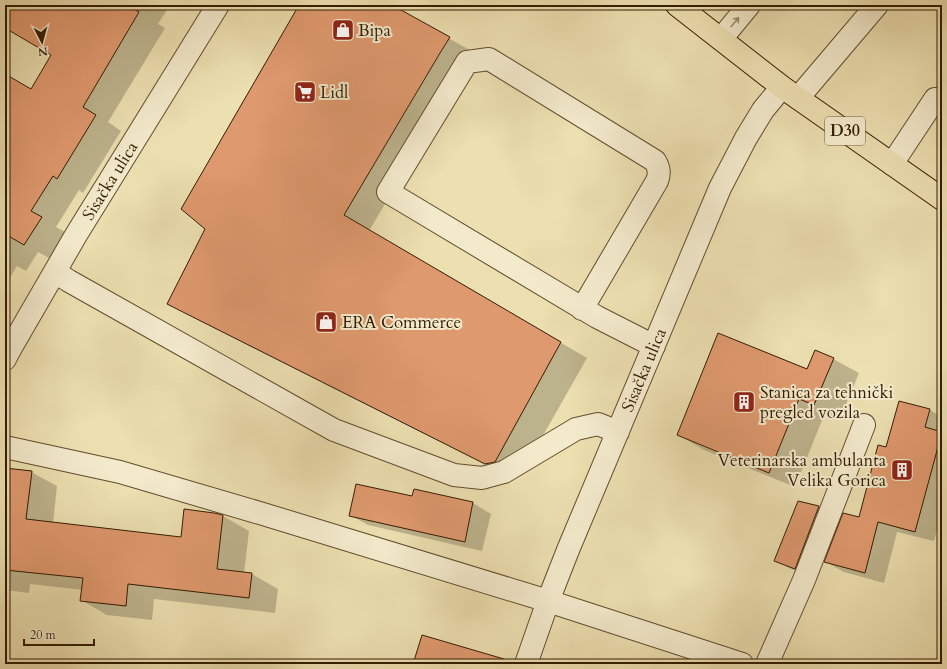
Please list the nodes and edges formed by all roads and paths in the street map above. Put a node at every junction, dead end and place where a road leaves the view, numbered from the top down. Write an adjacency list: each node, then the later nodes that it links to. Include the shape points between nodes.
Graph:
1 (218, 5): 10 (street, Sisačka ulica)
2 (677, 5): 5 (main road, D30)
3 (749, 5): 5 (street, one-way to 3)
4 (877, 5): 6 (street, Sisačka ulica)
5 (721, 39): 6 (main road, D30)
6 (790, 92): 8 (main road, D30); 12 (street, Sisačka ulica, via 763,110 733,162)
7 (942, 103): 8 (street, via 935,99)
8 (892, 164): 9 (main road, D30)
9 (942, 199)
10 (55, 272): 13 (street, Sisačka ulica); 15 (street, via 334,430 454,475 482,478 504,472 576,429 598,424)
11 (582, 308): 11 (street, via 388,192 468,62 489,59 655,161 659,167 657,181); 12 (street)
12 (654, 346): 15 (street, Sisačka ulica)
13 (5, 359)
14 (864, 425): 20 (street, via 804,580)
15 (618, 432): 17 (street, Sisačka ulica)
16 (5, 447): 17 (street, via 120,472)
17 (548, 601): 18 (street, Sisačka ulica); 19 (street)
18 (526, 664)
19 (742, 664)
20 (767, 664)

